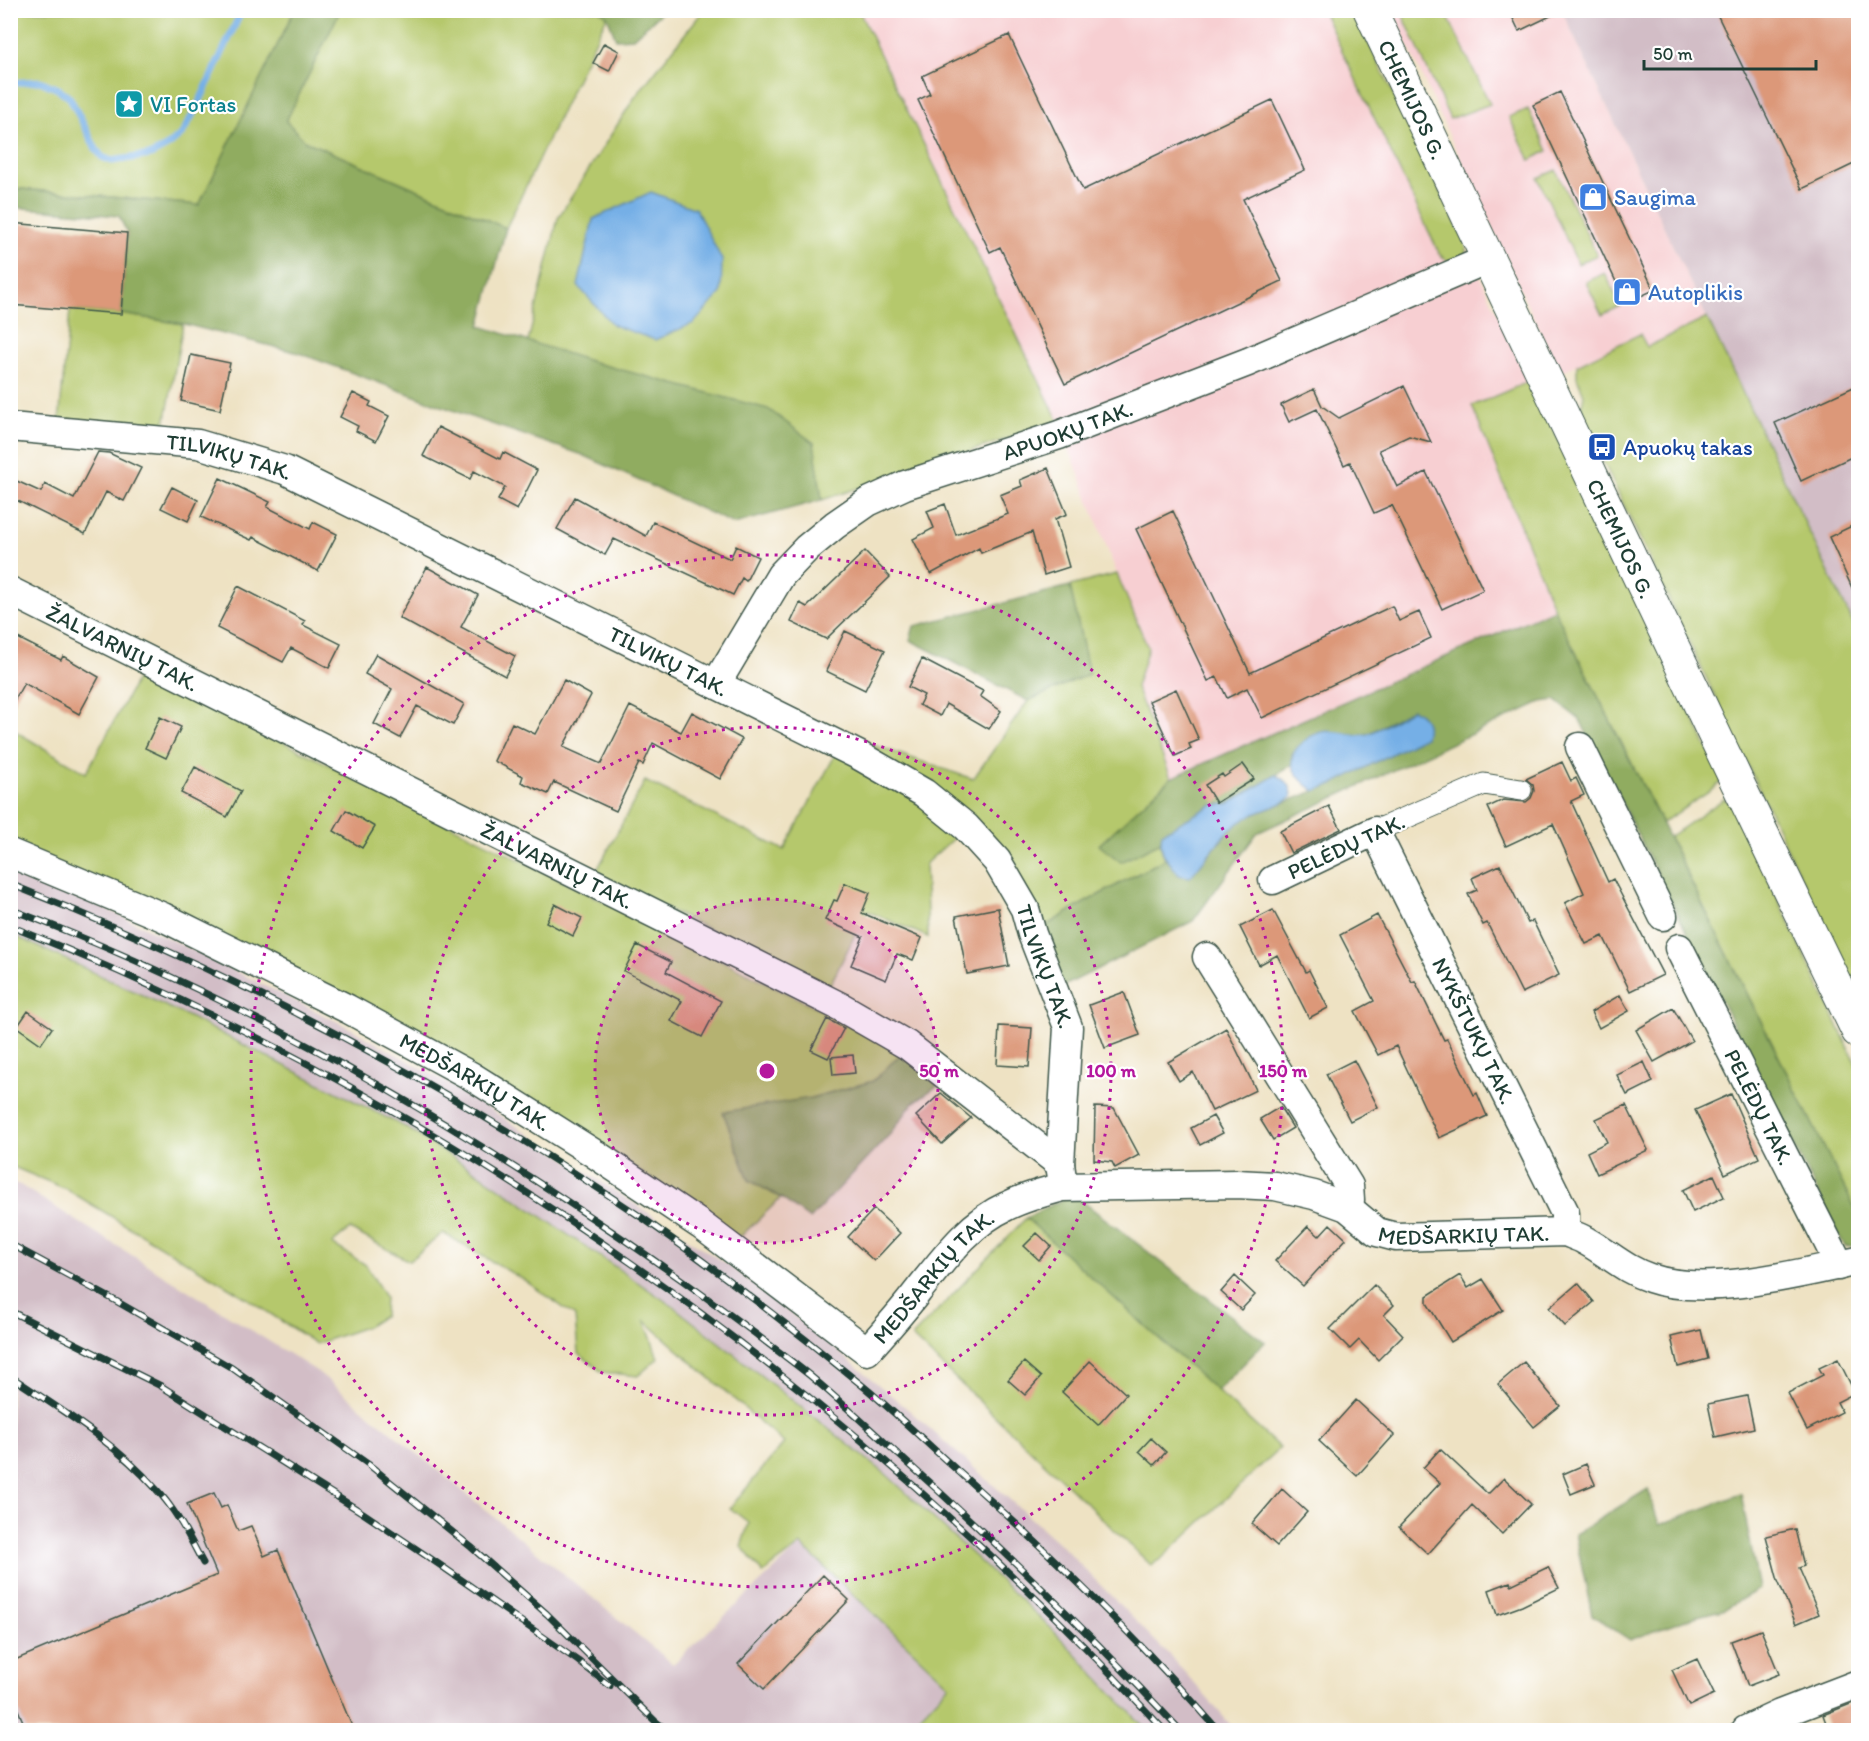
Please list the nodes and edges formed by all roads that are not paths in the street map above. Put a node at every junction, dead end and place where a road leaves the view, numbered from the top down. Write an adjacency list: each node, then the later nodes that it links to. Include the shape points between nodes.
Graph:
1 (1370, 10): 2 (main road, CHEMIJOS G.)
2 (1488, 259): 5 (street, APUOKŲ TAK., via 1226,371 1059,435 905,484 868,502 807,548 781,575); 14 (main road, CHEMIJOS G.)
3 (10, 427): 5 (street, TILVIKŲ TAK., via 198,444 285,470)
4 (10, 591): 15 (street, ŽALVARNIŲ TAK., via 841,1007 907,1044)
5 (717, 684): 15 (street, TILVIKŲ TAK., via 924,793 966,827 997,861 1025,909 1068,1028)
6 (1580, 747): 11 (street)
7 (1521, 790): 8 (street, PELĖDŲ TAK., via 1484,784)
8 (1375, 831): 10 (street, PELĖDŲ TAK.); 17 (street, NYKŠTUKŲ TAK., via 1565,1213)
9 (10, 854): 15 (street, MEDŠARKIŲ TAK., via 163,917 348,1009 471,1076 701,1226 867,1351 955,1245 1005,1206 1042,1192)
10 (1273, 880)
11 (1663, 916)
12 (1679, 948): 18 (street, PELĖDŲ TAK., via 1829,1243)
13 (1206, 957): 16 (street, via 1349,1186)
14 (1858, 1031)
15 (1062, 1176): 16 (street, MEDŠARKIŲ TAK., via 1275,1186)
16 (1347, 1207): 17 (street, MEDŠARKIŲ TAK., via 1377,1233 1396,1238)
17 (1565, 1232): 18 (street, MEDŠARKIŲ TAK., via 1628,1269 1680,1285 1708,1286 1792,1276)
18 (1848, 1263)
19 (1858, 1684): 20 (street)
20 (1746, 1731)

